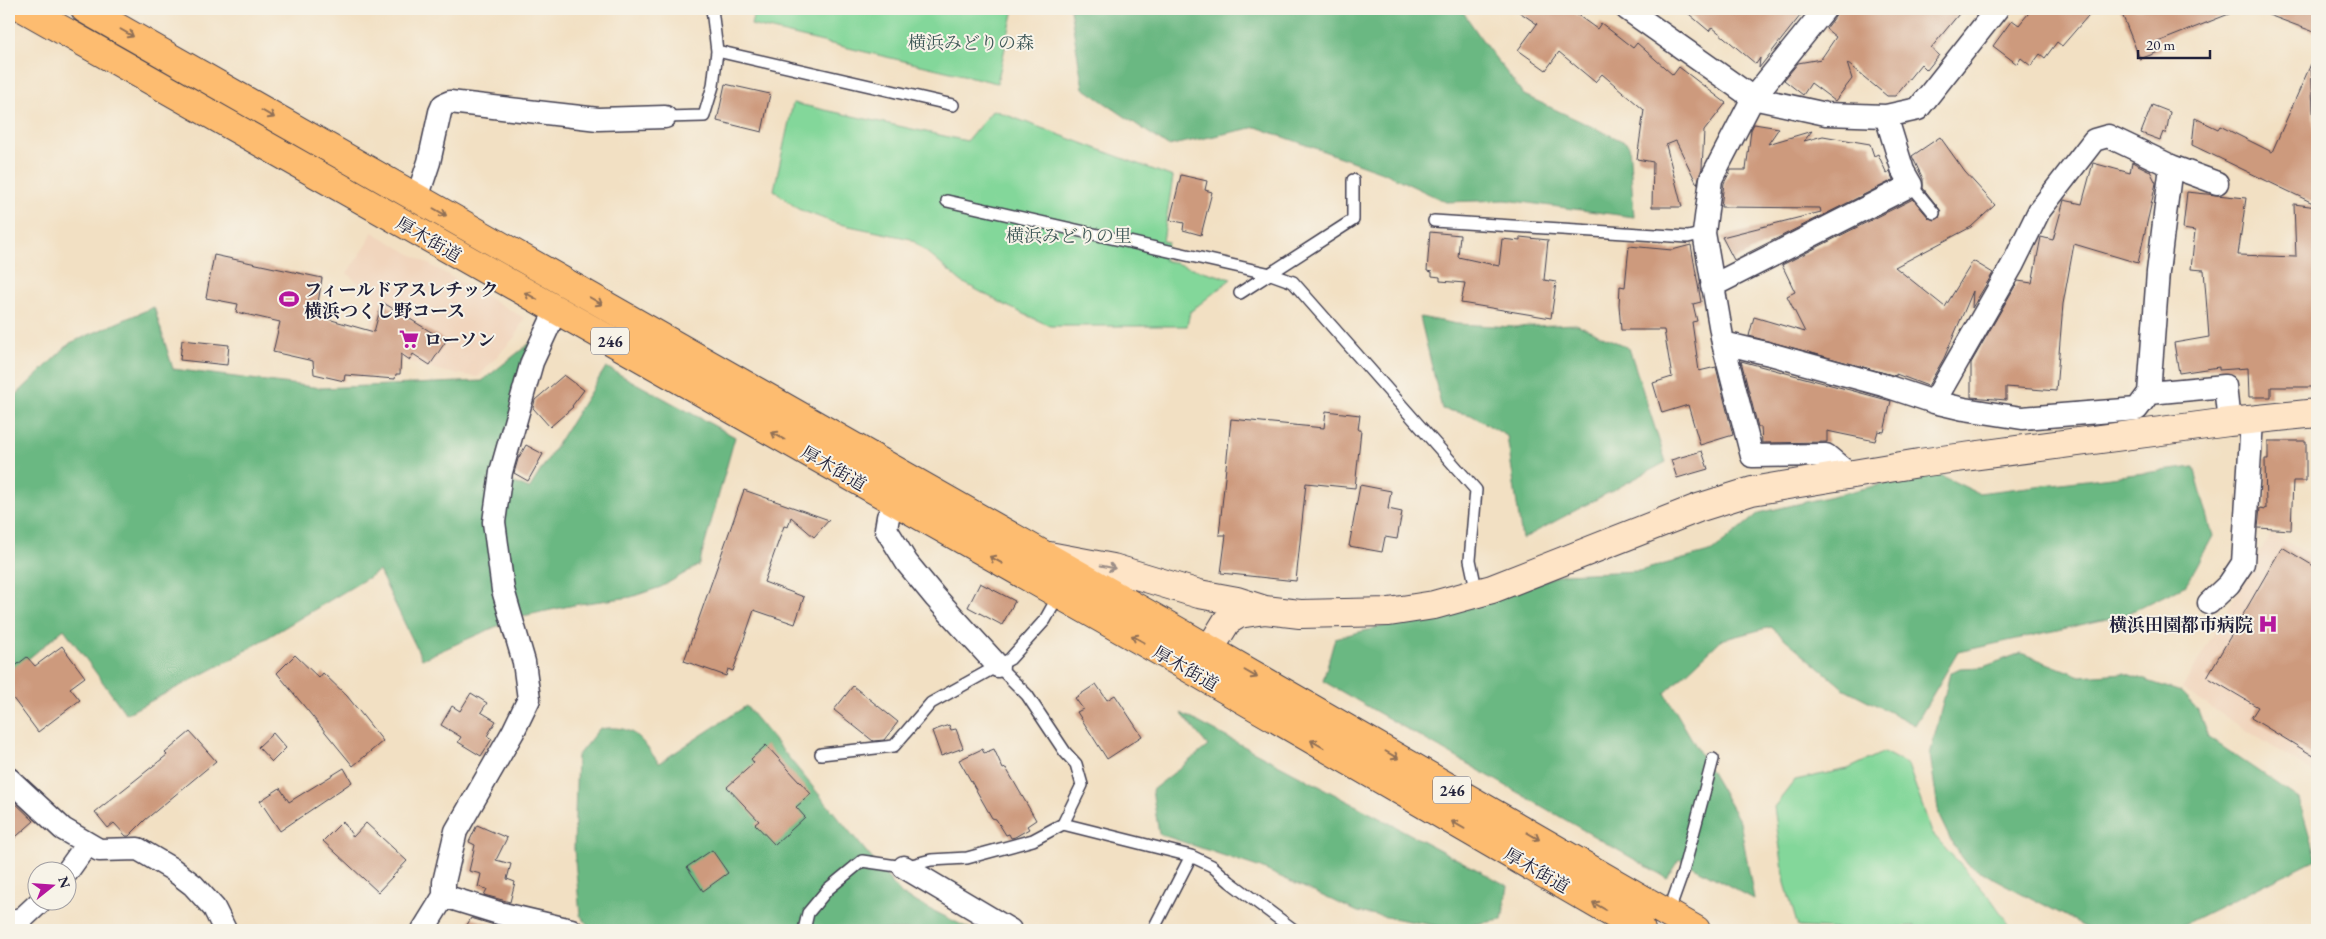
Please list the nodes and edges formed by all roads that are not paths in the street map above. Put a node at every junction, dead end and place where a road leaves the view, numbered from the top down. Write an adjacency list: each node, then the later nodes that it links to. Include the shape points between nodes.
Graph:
1 (25, 9): 24 (highway, 厚木街道 / 246, one-way to 1)
2 (85, 9): 16 (highway, 厚木街道 / 246, one-way to 16)
3 (712, 9): 7 (lane)
4 (1825, 9): 8 (street)
5 (1997, 9): 10 (street, via 1918,109)
6 (1641, 13): 8 (street)
7 (717, 51): 9 (lane); 11 (lane, via 713,86 704,116)
8 (1752, 98): 10 (street, via 1826,114); 20 (street, via 1711,179)
9 (953, 105)
10 (1886, 116): 15 (street, via 1903,171)
11 (665, 117): 16 (street, via 598,119 450,102 443,105 440,112)
12 (2171, 166): 14 (street); 26 (street, via 2158,272); 27 (street, via 2108,136 2094,140 2039,210 2013,264)
13 (1353, 180): 21 (lane, via 1353,220)
14 (2217, 183)
15 (1911, 185): 18 (lane); 22 (street)
16 (417, 198): 32 (highway, 厚木街道 / 246, one-way to 32)
17 (947, 201): 21 (lane)
18 (1934, 213)
19 (1434, 221): 20 (lane, via 1688,236)
20 (1704, 233): 22 (street)
21 (1271, 274): 23 (lane); 33 (lane, via 1293,282 1476,490 1470,560)
22 (1712, 286): 25 (street)
23 (1240, 294)
24 (556, 310): 31 (highway, 厚木街道 / 246, one-way to 24); 48 (street, via 532,362 501,472 494,522 503,590 524,662 529,699 456,831 444,882)
25 (1723, 343): 27 (street, via 1883,385); 30 (street, via 1752,456 1826,455)
26 (2149, 393): 27 (street, via 2137,409 2022,418); 29 (street, via 2225,386)
27 (1934, 402)
28 (2317, 413): 29 (street)
29 (2240, 421): 30 (street); 35 (street, via 2243,563 2229,584)
30 (1850, 475): 33 (street, via 1752,491 1698,514)
31 (896, 503): 34 (highway, 厚木街道 / 246, one-way to 31); 38 (street, via 886,529 935,598)
32 (1043, 555): 36 (street, one-way to 36, via 1113,568); 37 (highway, 厚木街道 / 246)
33 (1477, 593): 36 (street, via 1434,605 1389,612 1300,614)
34 (1059, 595): 38 (lane, via 1045,620 1010,659); 39 (highway, 厚木街道 / 246, one-way to 34)
35 (2209, 603)
36 (1265, 610): 37 (street, via 1239,614 1227,621)
37 (1209, 650): 39 (street); 50 (highway, 厚木街道 / 246, one-way to 50)
38 (998, 666): 40 (lane, via 931,703 894,746); 43 (lane, via 1027,696 1076,764 1082,785)
39 (1195, 673): 59 (highway, 厚木街道 / 246, one-way to 39)
40 (821, 754)
41 (1713, 759): 50 (lane, via 1683,872)
42 (9, 779): 44 (street, via 63,830)
43 (1063, 824): 45 (lane); 47 (lane, via 1033,840 1007,848)
44 (87, 844): 46 (street); 52 (street, via 99,850 138,849 172,869 193,885 214,908)
45 (1191, 856): 57 (lane); 58 (lane, via 1212,866)
46 (74, 862)
47 (904, 867): 55 (lane, via 862,862 828,889 808,913); 56 (street)
48 (444, 896): 53 (street); 54 (street)
49 (29, 912): 51 (street)
50 (1668, 914): 60 (highway, 厚木街道 / 246)
51 (9, 925)
52 (225, 930)
53 (423, 930)
54 (571, 930)
55 (804, 930)
56 (1010, 930)
57 (1153, 930)
58 (1294, 930)
59 (1641, 930)
60 (1696, 930)

